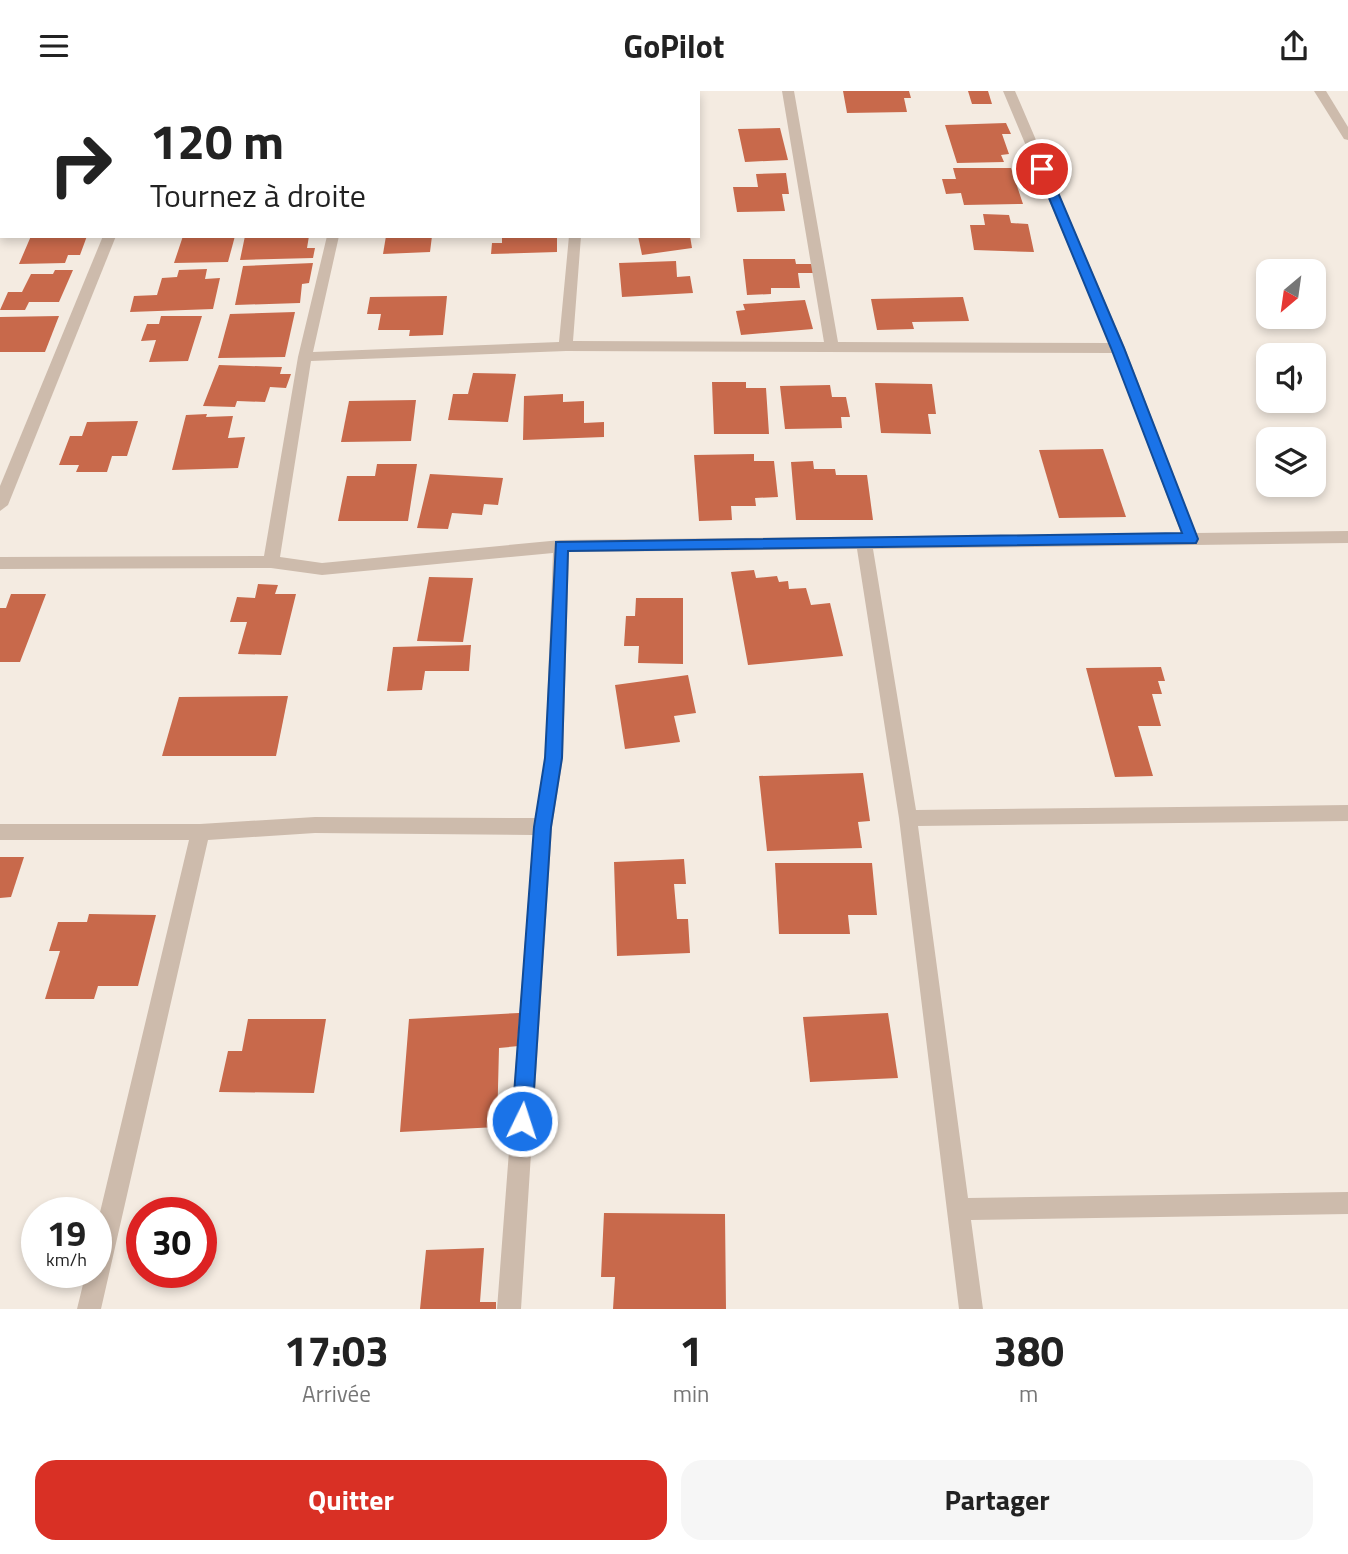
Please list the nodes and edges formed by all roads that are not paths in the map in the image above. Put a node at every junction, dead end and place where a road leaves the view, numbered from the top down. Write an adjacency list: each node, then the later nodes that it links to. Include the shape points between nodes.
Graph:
1 (788, 91): 9 (street)
2 (1009, 91): 10 (street)
3 (1320, 91): 4 (street)
4 (1348, 136)
5 (109, 238): 12 (street)
6 (333, 238): 11 (street)
7 (575, 238): 8 (street)
8 (566, 346): 9 (street); 11 (street)
9 (832, 346): 10 (street)
10 (1118, 348): 14 (street)
11 (305, 357): 17 (street)
12 (0, 505)
13 (1348, 537): 14 (street)
14 (1191, 539): 15 (street)
15 (864, 544): 16 (street); 20 (street)
16 (561, 546): 17 (street, via 322,569); 21 (street, via 554,758)
17 (271, 562): 18 (street)
18 (0, 563)
19 (1348, 813): 20 (street)
20 (908, 818): 25 (street)
21 (543, 827): 23 (street, via 315,825); 27 (street)
22 (0, 832): 23 (street)
23 (200, 832): 26 (street)
24 (1348, 1203): 25 (street)
25 (958, 1209): 28 (street)
26 (89, 1309)
27 (509, 1309)
28 (971, 1309)

